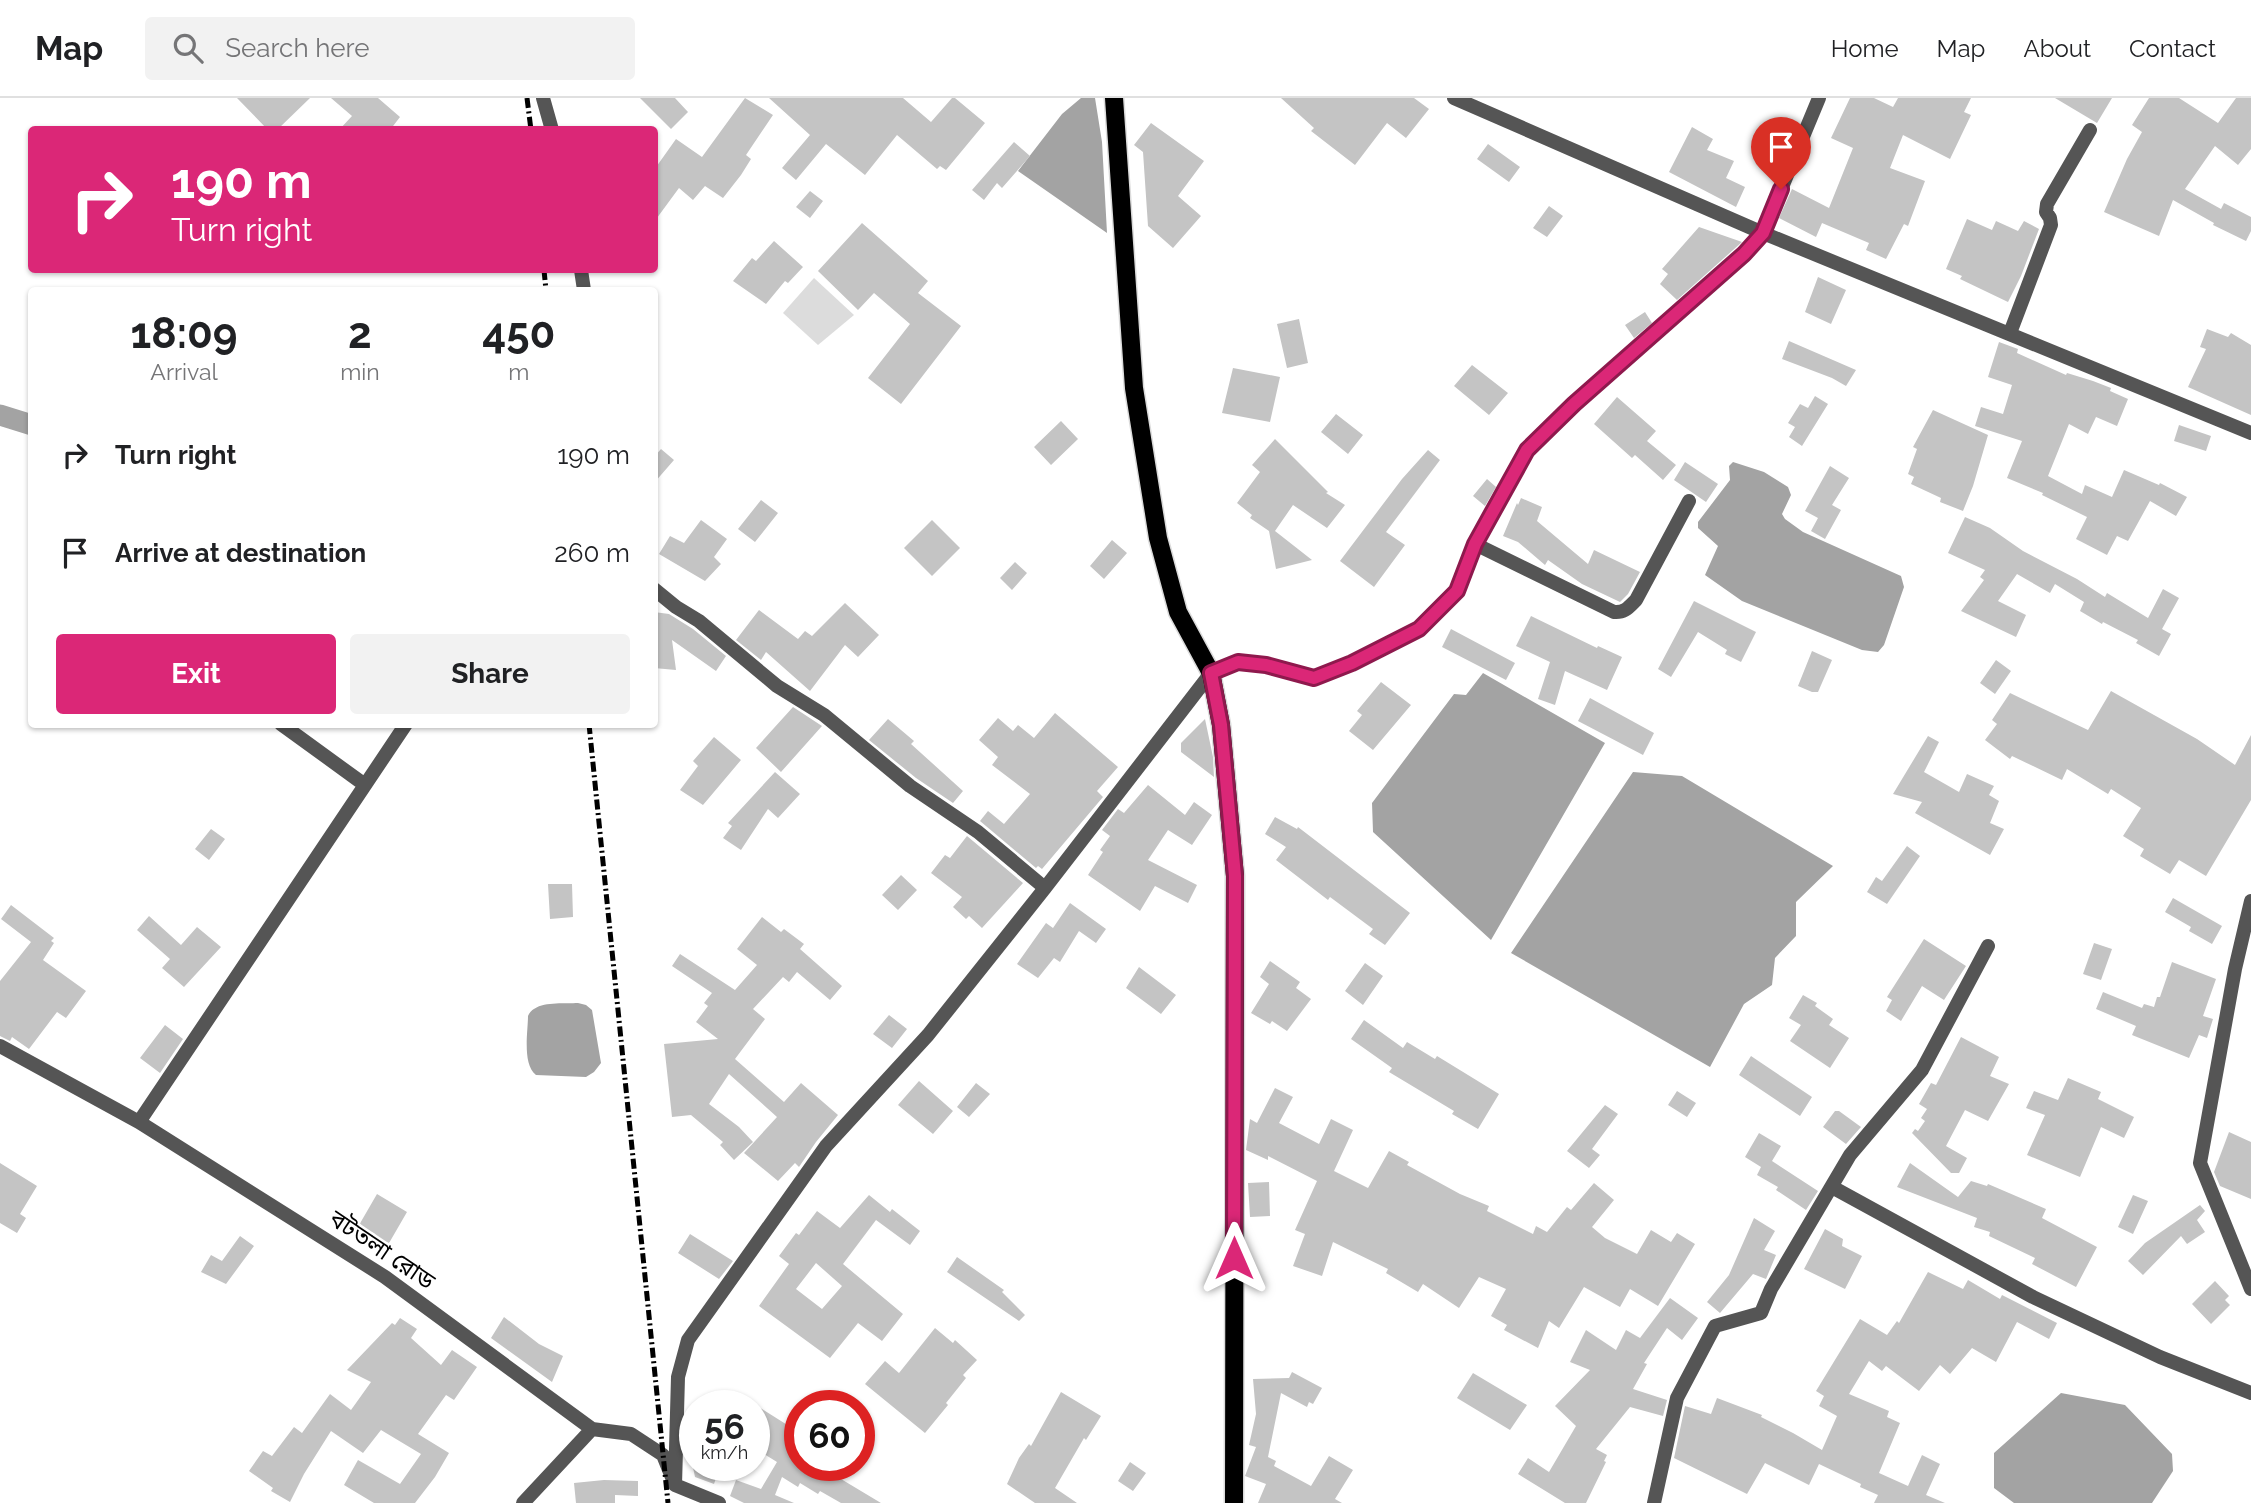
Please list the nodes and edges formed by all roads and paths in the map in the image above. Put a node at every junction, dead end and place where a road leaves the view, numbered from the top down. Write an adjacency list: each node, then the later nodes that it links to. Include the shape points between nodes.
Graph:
1 (543, 98): 5 (street)
2 (1114, 98): 13 (main road, via 1134,387 1158,538 1178,612)
3 (1454, 98): 7 (street)
4 (1819, 98): 7 (street)
5 (551, 126)
6 (2090, 130): 8 (street, via 2047,204 2051,225)
7 (1763, 233): 8 (street); 11 (street, via 1527,450)
8 (2010, 332): 9 (street)
9 (2251, 433)
10 (1689, 501): 11 (street, via 1636,600 1619,613)
11 (1475, 544): 13 (street, via 1457,591 1419,629 1352,663 1314,678 1238,662)
12 (658, 592): 17 (street, via 777,685 824,715 910,786 978,832)
13 (1211, 673): 17 (street); 29 (main road, via 1221,725 1235,876)
14 (287, 728): 16 (street)
15 (403, 728): 16 (street)
16 (365, 785): 21 (street)
17 (1045, 888): 26 (street, via 928,1035 826,1146 688,1340 678,1377)
18 (2251, 901): 23 (street, via 2200,1163)
19 (1988, 946): 22 (street, via 1922,1070 1850,1155)
20 (0, 1046): 21 (street, বটতলা রোড)
21 (139, 1122): 25 (street, বটতলা রোড, via 385,1277)
22 (1832, 1187): 24 (street, via 2033,1297 2160,1357); 30 (street, via 1761,1313 1715,1326 1677,1398)
23 (2251, 1289)
24 (2251, 1393)
25 (592, 1429): 26 (street, বটতলা রোড, via 631,1434 663,1455); 27 (street)
26 (675, 1485): 28 (street)
27 (523, 1503)
28 (719, 1503)
29 (1234, 1503)
30 (1654, 1503)

